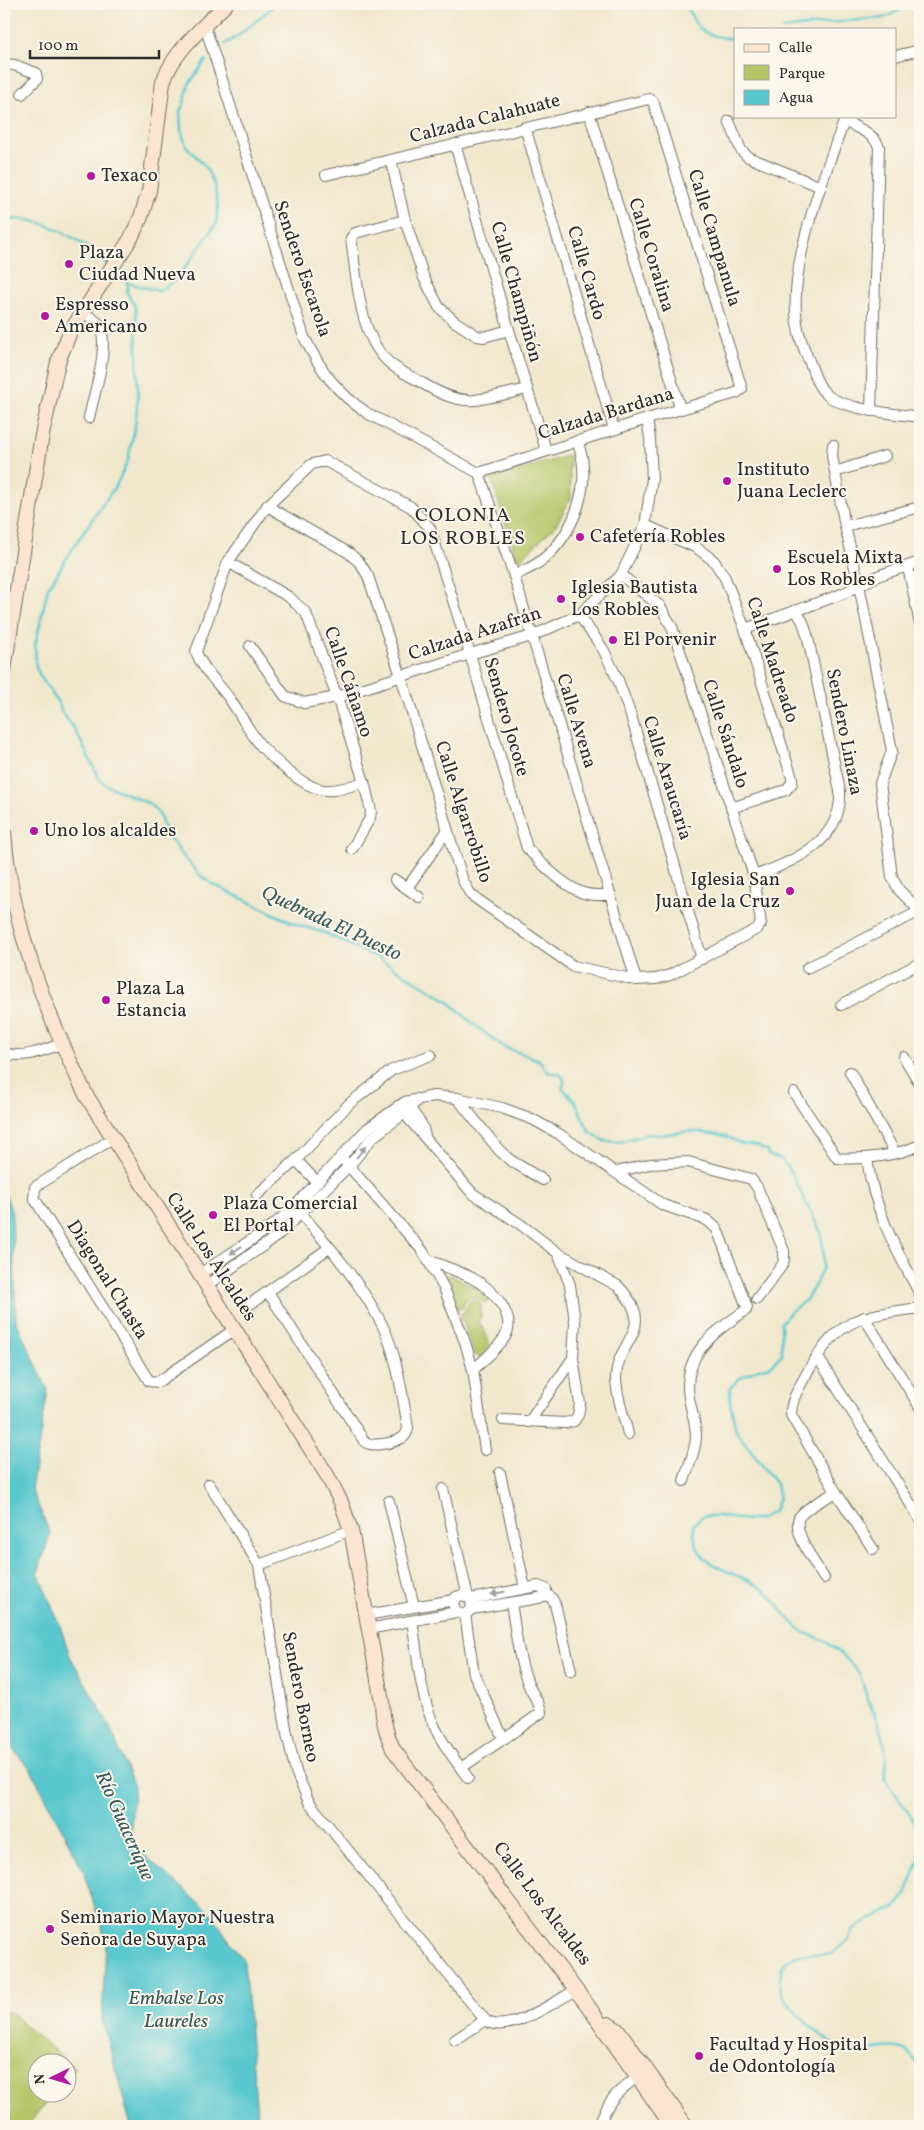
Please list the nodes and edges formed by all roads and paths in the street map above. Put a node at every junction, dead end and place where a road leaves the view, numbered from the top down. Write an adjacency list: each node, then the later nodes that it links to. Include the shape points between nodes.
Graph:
1 (226, 4): 2 (main road)
2 (205, 26): 17 (main road, via 169,66 163,82 149,190 141,217 131,238); 32 (street, Sendero Escarola, via 304,338 318,364 334,387 356,405)
3 (920, 50): 4 (street)
4 (896, 56)
5 (4, 64): 6 (street, via 36,73 37,79)
6 (22, 94)
7 (651, 99): 8 (street, Calzada Calahuate); 20 (street, Calle Campanula)
8 (589, 112): 11 (street, Calzada Calahuate); 21 (street, Calle Coralina)
9 (845, 119): 15 (street); 22 (street, via 872,136 879,147)
10 (729, 121): 15 (street, via 741,150 748,157)
11 (524, 127): 12 (street, Calzada Calahuate); 26 (street, Calle Cardo)
12 (455, 144): 13 (street, Calzada Calahuate); 18 (street, Calle Champiñón)
13 (391, 160): 14 (street, Calzada Calahuate); 16 (street)
14 (326, 175)
15 (821, 187): 22 (street, via 798,263 797,323 817,381 825,394)
16 (405, 220): 18 (street, via 424,278 439,307 477,336); 19 (street, via 354,233 352,238 360,306 380,351 391,365 455,398 473,400)
17 (82, 311): 24 (street, via 101,325 104,337); 50 (main road, via 58,362 49,399)
18 (509, 330): 19 (street, Calle Champiñón)
19 (527, 389): 29 (street, Calle Champiñón)
20 (742, 389): 21 (street, Calzada Bardana)
21 (680, 408): 25 (street, Calzada Bardana)
22 (871, 411): 23 (street)
23 (920, 417)
24 (89, 418)
25 (647, 419): 26 (street, Calzada Bardana); 35 (street, Calzada Azafrán, via 652,479)
26 (614, 429): 27 (street, Calzada Bardana)
27 (577, 441): 29 (street, Calzada Bardana); 41 (street, via 582,454 584,484 571,523 547,555)
28 (833, 444): 31 (street)
29 (546, 450): 32 (street, Calzada Bardana)
30 (885, 456): 31 (street)
31 (835, 472): 36 (street)
32 (479, 473): 41 (street, Calle Avena)
33 (267, 506): 37 (street); 49 (street, Sendero Jocote, via 312,464 324,461 411,507 430,528); 51 (street, Calle Algarrobillo, via 349,553 360,563 368,576)
34 (920, 507): 36 (street)
35 (646, 525): 40 (street, Calzada Azafrán); 46 (street, Calle Madreado, via 697,548 714,561 735,599)
36 (844, 526): 42 (street)
37 (228, 562): 52 (street, Calle Cáñamo, via 289,597 306,613); 53 (street, via 199,640 196,652 200,661 261,746 293,774 321,790)
38 (920, 562): 39 (street)
39 (908, 567): 42 (street); 45 (street)
40 (621, 575): 44 (street, Calzada Azafrán); 54 (street, Calle Sándalo, via 660,606 672,627)
41 (514, 576): 47 (street, Calle Avena)
42 (859, 582): 43 (street); 63 (street, via 892,751 880,783 892,877 899,890)
43 (796, 610): 46 (street); 58 (street, Sendero Linaza, via 808,638 841,806 837,818 814,846 787,863)
44 (580, 616): 47 (street, Calzada Azafrán); 65 (street, Calle Araucaría, via 603,649 632,719)
45 (920, 624)
46 (745, 629): 54 (street, Calle Madreado, via 792,784 786,790)
47 (532, 636): 49 (street, Calzada Azafrán); 61 (street, Calle Avena)
48 (250, 646): 52 (street, Calzada Azafrán, via 265,670 291,700 304,703)
49 (470, 654): 51 (street, Calzada Azafrán); 61 (street, Sendero Jocote, via 527,848 574,888 584,893)
50 (4, 669)
51 (401, 676): 52 (street, Calzada Azafrán); 55 (street, Calle Algarrobillo)
52 (336, 697): 53 (street, Calle Cáñamo)
53 (364, 782): 57 (street, Calle Cáñamo, via 370,818)
54 (731, 808): 58 (street, Calle Sándalo)
55 (447, 831): 60 (street); 68 (street, Calle Algarrobillo, via 466,889 484,906 573,966)
56 (4, 832): 70 (main road, Calle Los Alcaldes, via 14,898 27,951)
57 (352, 849)
58 (754, 876): 64 (street, Calle Sándalo)
59 (395, 880): 60 (street)
60 (407, 888): 62 (street)
61 (611, 895): 68 (street, Calle Avena)
62 (420, 897)
63 (920, 911): 67 (street)
64 (761, 924): 65 (street, Calle Algarrobillo)
65 (702, 959): 68 (street, Calle Algarrobillo, via 670,975)
66 (920, 963): 69 (street)
67 (807, 968)
68 (636, 980)
69 (840, 1005)
70 (61, 1044): 71 (street, via 21,1056); 79 (main road, Calle Los Alcaldes, via 86,1096)
71 (4, 1053)
72 (431, 1055): 84 (street, via 392,1070 349,1104)
73 (904, 1057): 75 (street)
74 (850, 1072): 81 (street)
75 (920, 1084)
76 (794, 1093): 83 (street, via 832,1154 837,1158)
77 (458, 1098): 78 (street, via 434,1096 418,1099); 86 (street, via 532,1119); 87 (street, via 499,1150)
78 (404, 1108): 82 (street, via 367,1129); 85 (street, one-way to 78, via 373,1137); 92 (street, via 416,1129 472,1193)
79 (112, 1139): 94 (main road, Calle Los Alcaldes); 101 (street, Diagonal Chasta, via 35,1187 34,1198 149,1381 158,1382)
80 (920, 1147): 81 (street)
81 (895, 1153): 83 (street)
82 (341, 1157): 85 (street); 88 (street)
83 (867, 1158): 96 (street, via 880,1213)
84 (296, 1160): 88 (street); 89 (street)
85 (349, 1166): 90 (street); 93 (street)
86 (616, 1172): 97 (street, via 650,1164 688,1162 751,1179 784,1251 783,1264); 111 (street, via 663,1205 713,1224 747,1303 746,1310 706,1341 694,1357 688,1373 688,1396 696,1439)
87 (543, 1180)
88 (317, 1182): 90 (street)
89 (257, 1195)
90 (297, 1211): 91 (street); 94 (street, via 277,1236)
91 (328, 1248): 95 (street); 95 (street, via 347,1269 378,1316 389,1341 408,1428 401,1439 373,1445 364,1441)
92 (558, 1252): 103 (street, via 570,1285 575,1322); 108 (street, via 618,1286 635,1311 635,1332 618,1364 616,1376)
93 (429, 1260): 104 (street, via 452,1307); 104 (street, via 474,1279 497,1299 506,1313 506,1336)
94 (204, 1280): 101 (main road, Calle Los Alcaldes)
95 (268, 1292): 98 (street)
96 (920, 1294)
97 (757, 1298)
98 (249, 1305)
99 (920, 1308): 100 (street)
100 (864, 1317): 102 (street, via 844,1326 828,1340); 105 (street)
101 (235, 1329): 117 (main road, Calle Los Alcaldes, via 327,1474)
102 (817, 1356): 114 (street, via 791,1402 791,1416); 116 (street)
103 (573, 1358): 107 (street); 107 (street, via 580,1404 574,1421)
104 (473, 1370): 109 (street)
105 (920, 1407)
106 (503, 1420): 107 (street)
107 (529, 1422)
108 (628, 1434)
109 (485, 1450)
110 (500, 1473): 121 (street)
111 (684, 1481)
112 (209, 1484): 119 (street)
113 (443, 1489): 125 (street)
114 (836, 1492): 118 (street); 120 (street, via 812,1506 797,1522 798,1532)
115 (388, 1501): 126 (street)
116 (920, 1519)
117 (351, 1530): 119 (street); 128 (main road, Calle Los Alcaldes)
118 (873, 1550)
119 (259, 1564): 136 (street, Sendero Borneo, via 286,1734 296,1772 309,1802)
120 (824, 1578)
121 (525, 1588): 122 (street, via 543,1587); 125 (street, one-way to 125)
122 (546, 1595): 124 (street); 129 (street, via 555,1604)
123 (454, 1600): 125 (street, via 459,1596); 125 (street, via 453,1606); 126 (street)
124 (511, 1603): 125 (street); 131 (street, via 520,1660 541,1713)
125 (466, 1606): 127 (street); 131 (street, via 474,1674)
126 (414, 1607): 128 (street)
127 (412, 1621): 128 (street); 132 (street, via 425,1700 442,1740)
128 (368, 1622): 130 (main road, Calle Los Alcaldes)
129 (571, 1672)
130 (382, 1702): 134 (main road, Calle Los Alcaldes, via 386,1733 400,1761); 137 (main road, Calle Los Alcaldes, via 400,1745)
131 (503, 1738): 132 (street)
132 (461, 1768): 133 (street)
133 (468, 1778)
134 (576, 1990): 135 (main road, Calle Los Alcaldes); 136 (street, via 510,2024 490,2024)
135 (588, 2006): 139 (main road, via 604,2038); 142 (main road, Calle Los Alcaldes)
136 (485, 2020): 138 (street)
137 (608, 2024): 143 (main road, Calle Los Alcaldes); 144 (main road, via 619,2031)
138 (455, 2040)
139 (633, 2080): 140 (street, via 614,2095); 141 (main road)
140 (598, 2126)
141 (666, 2126)
142 (672, 2126)
143 (678, 2126)
144 (686, 2126)

